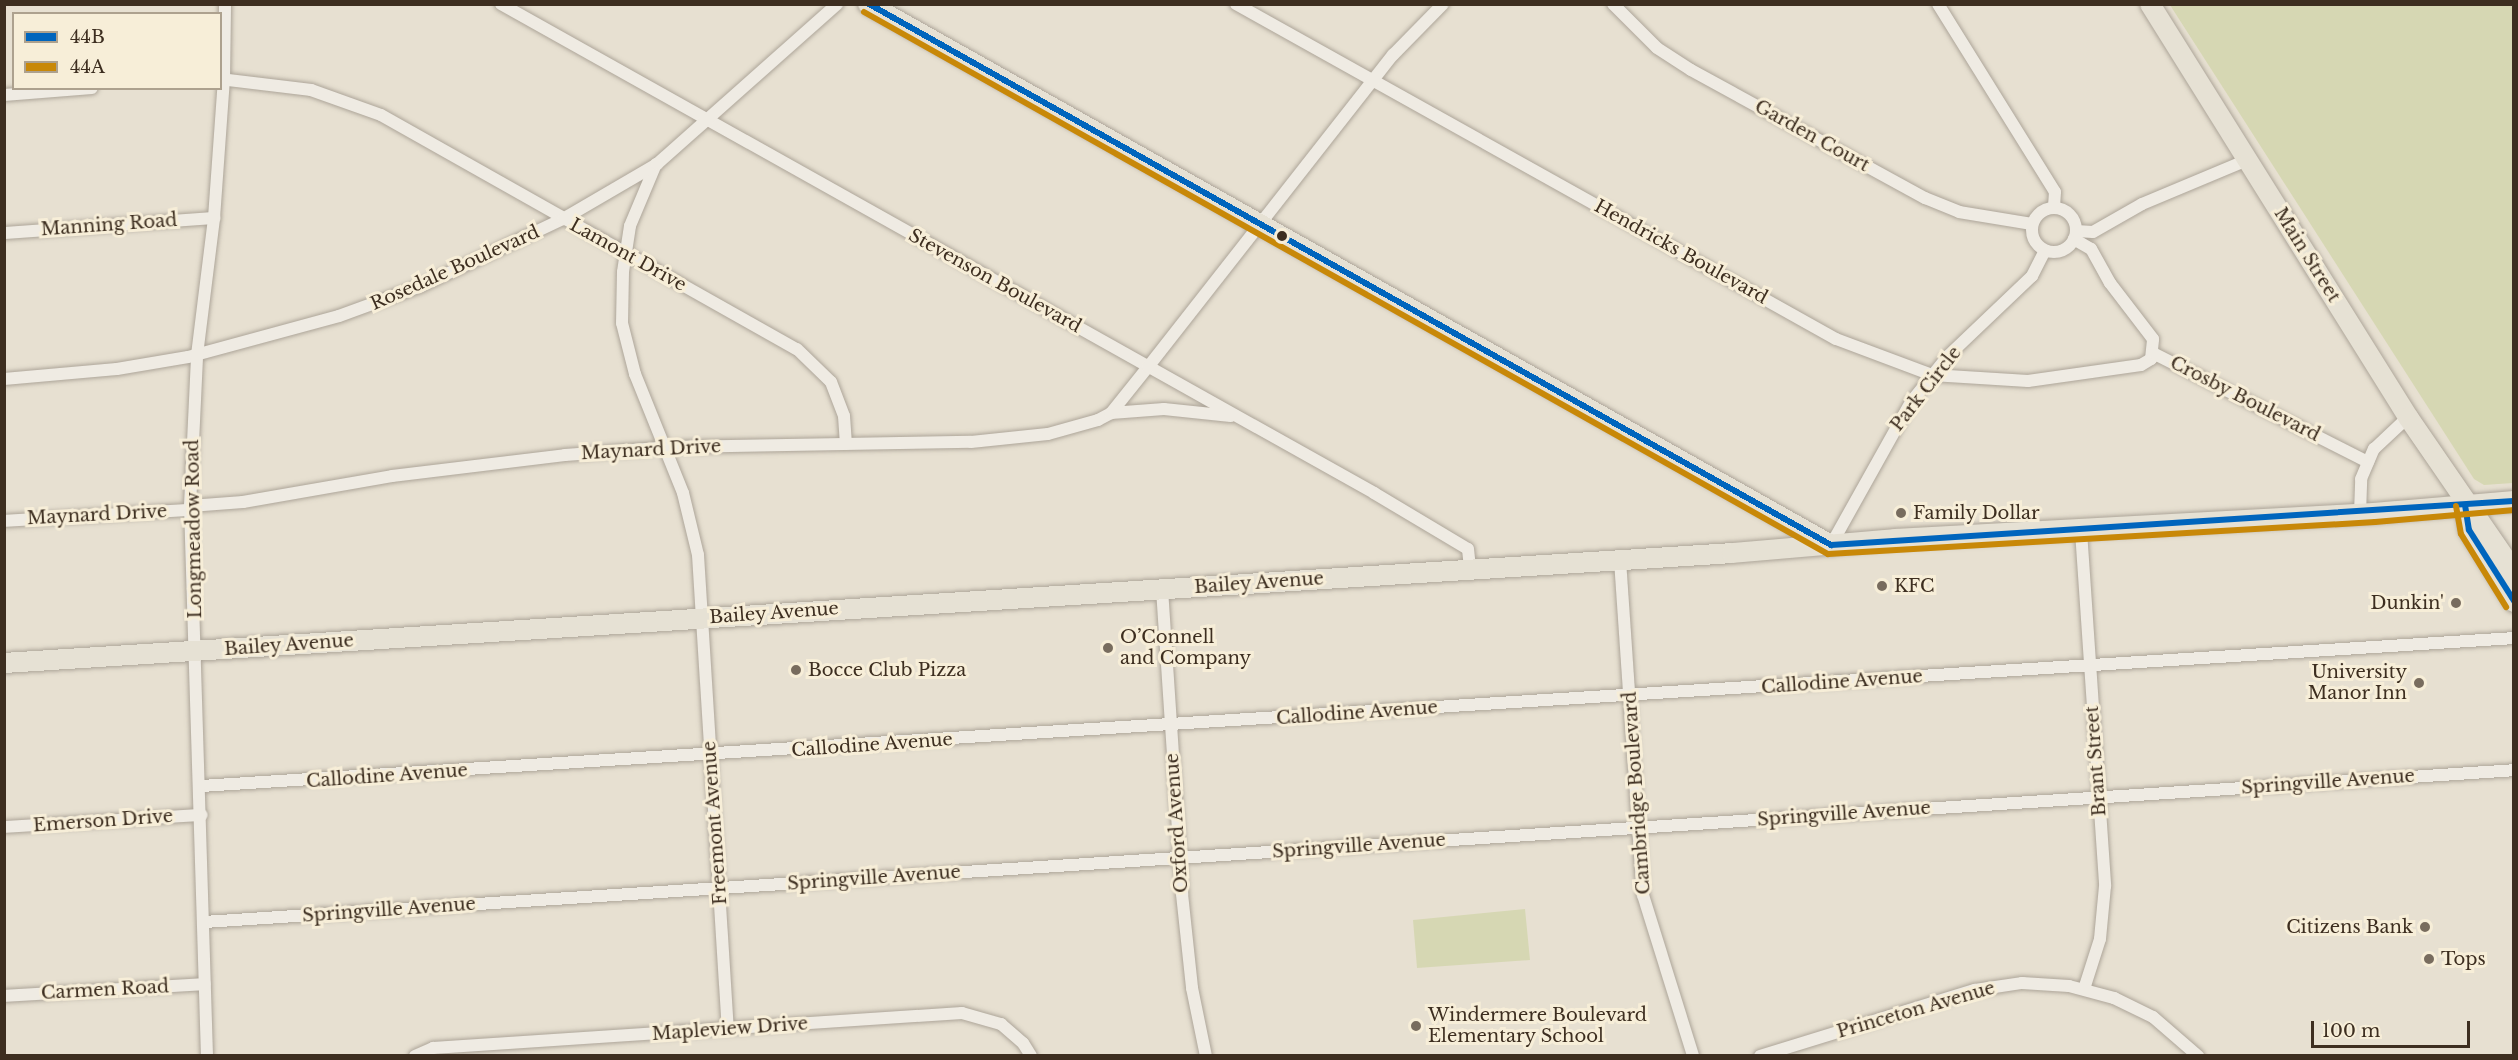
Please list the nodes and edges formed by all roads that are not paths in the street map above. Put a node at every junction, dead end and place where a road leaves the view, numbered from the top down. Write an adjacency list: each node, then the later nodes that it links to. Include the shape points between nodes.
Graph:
1 (225, 4): 10 (street, Longmeadow Road)
2 (501, 4): 15 (street, Stevenson Boulevard)
3 (837, 4): 15 (street, Rosedale Boulevard)
4 (868, 4): 21 (main road)
5 (1443, 4): 11 (street, Maynard Drive)
6 (1613, 4): 22 (street, Garden Court, via 1657,48 1691,70 1925,198 1959,212)
7 (1938, 4): 18 (street, via 2055,192)
8 (2150, 4): 16 (main road, Main Street)
9 (1240, 5): 11 (street, Hendricks Boulevard)
10 (222, 79): 20 (street, Lamont Drive, via 311,90 372,111)
11 (1373, 80): 21 (street, Maynard Drive); 30 (street, Hendricks Boulevard, via 1836,339)
12 (67, 90): 14 (street)
13 (221, 90): 19 (street, Longmeadow Road)
14 (4, 95)
15 (706, 119): 17 (street, Rosedale Boulevard); 29 (street, Stevenson Boulevard)
16 (2247, 160): 24 (street, via 2142,204 2092,232); 34 (main road, Main Street)
17 (657, 164): 20 (street, Rosedale Boulevard); 26 (street, Freemont Avenue, via 630,226)
18 (2054, 207): 22 (street, via 2043,210); 24 (street, Crosby Boulevard, via 2072,218)
19 (214, 218): 23 (street, Manning Road); 28 (street, Longmeadow Road)
20 (563, 219): 26 (street, Lamont Drive); 28 (street, Rosedale Boulevard, via 385,300 312,325)
21 (1260, 224): 29 (street, Maynard Drive); 40 (main road)
22 (2032, 224): 25 (street, via 2035,243)
23 (4, 233)
24 (2075, 235): 25 (street, via 2065,250); 27 (street, Crosby Boulevard, via 2091,249 2110,284 2153,339)
25 (2045, 251): 30 (street, Park Circle, via 2032,276 1984,319)
26 (625, 255): 35 (street, Lamont Drive, via 810,358 839,398); 36 (street, Freemont Avenue, via 621,297 626,348)
27 (2153, 353): 30 (street, Hendricks Boulevard, via 2141,365 2052,379 1991,382); 37 (street, Crosby Boulevard)
28 (197, 355): 31 (street, Rosedale Boulevard, via 117,369); 41 (street, Longmeadow Road)
29 (1148, 367): 32 (street, Maynard Drive); 33 (street, Stevenson Boulevard)
30 (1932, 375): 45 (street, Park Circle, via 1892,430)
31 (4, 379)
32 (1111, 413): 33 (street, Maynard Drive, via 1164,409); 35 (street, Maynard Drive, via 1073,428 1016,438 937,444)
33 (1235, 417): 48 (street, Stevenson Boulevard, via 1468,549)
34 (2408, 417): 37 (street, via 2382,438); 39 (main road, Main Street)
35 (846, 444): 36 (street, Maynard Drive)
36 (666, 448): 41 (street, Maynard Drive, via 513,460); 52 (street, Freemont Avenue, via 691,524)
37 (2368, 462): 42 (street, via 2361,478)
38 (2514, 501): 39 (main road, Bailey Avenue)
39 (2465, 505): 42 (main road, Bailey Avenue); 49 (main road, Main Street, via 2488,530); 51 (main road, Main Street, via 2469,530)
40 (1765, 506): 45 (main road); 46 (main road, via 1779,529 1777,539)
41 (190, 508): 43 (street, Maynard Drive); 54 (street, Longmeadow Road)
42 (2360, 514): 44 (main road, Bailey Avenue)
43 (4, 521)
44 (2081, 531): 45 (main road, Bailey Avenue); 56 (street, Brant Street)
45 (1831, 545): 46 (main road, Bailey Avenue)
46 (1766, 551): 47 (main road, Bailey Avenue)
47 (1620, 560): 48 (main road, Bailey Avenue); 57 (street, Cambridge Boulevard)
48 (1470, 570): 50 (main road, Bailey Avenue)
49 (2514, 571)
50 (1162, 589): 52 (main road, Bailey Avenue); 58 (street, Oxford Avenue)
51 (2514, 602)
52 (704, 618): 54 (main road, Bailey Avenue); 59 (street, Freemont Avenue)
53 (2514, 638): 56 (street, Callodine Avenue)
54 (196, 652): 55 (main road, Bailey Avenue); 61 (street, Longmeadow Road)
55 (4, 663)
56 (2089, 665): 57 (street, Callodine Avenue); 62 (street, Brant Street)
57 (1630, 696): 58 (street, Callodine Avenue); 65 (street, Cambridge Boulevard)
58 (1171, 726): 59 (street, Callodine Avenue); 66 (street, Oxford Avenue)
59 (710, 756): 61 (street, Callodine Avenue); 67 (street, Freemont Avenue)
60 (2514, 770): 62 (street, Springville Avenue)
61 (201, 786): 63 (street, Longmeadow Road)
62 (2099, 797): 65 (street, Springville Avenue); 70 (street, Brant Street, via 2104,913)
63 (201, 815): 64 (street, Emerson Drive); 68 (street, Longmeadow Road)
64 (4, 827)
65 (1639, 827): 66 (street, Springville Avenue); 77 (street, Cambridge Boulevard, via 1643,895)
66 (1179, 858): 67 (street, Springville Avenue); 76 (street, Oxford Avenue, via 1192,988)
67 (719, 888): 68 (street, Springville Avenue); 72 (street, Freemont Avenue)
68 (204, 922): 69 (street, Longmeadow Road)
69 (205, 984): 71 (street, Carmen Road); 73 (street, Longmeadow Road)
70 (2084, 989): 78 (street, Princeton Avenue, via 2022,983 1975,990); 79 (street, Princeton Avenue, via 2153,1017)
71 (4, 996)
72 (728, 1028): 74 (street, Mapleview Drive, via 433,1048); 75 (street, Mapleview Drive, via 962,1013 1000,1024 1023,1043)
73 (207, 1056)
74 (415, 1056)
75 (1031, 1056)
76 (1206, 1056)
77 (1693, 1056)
78 (1760, 1056)
79 (2198, 1056)

